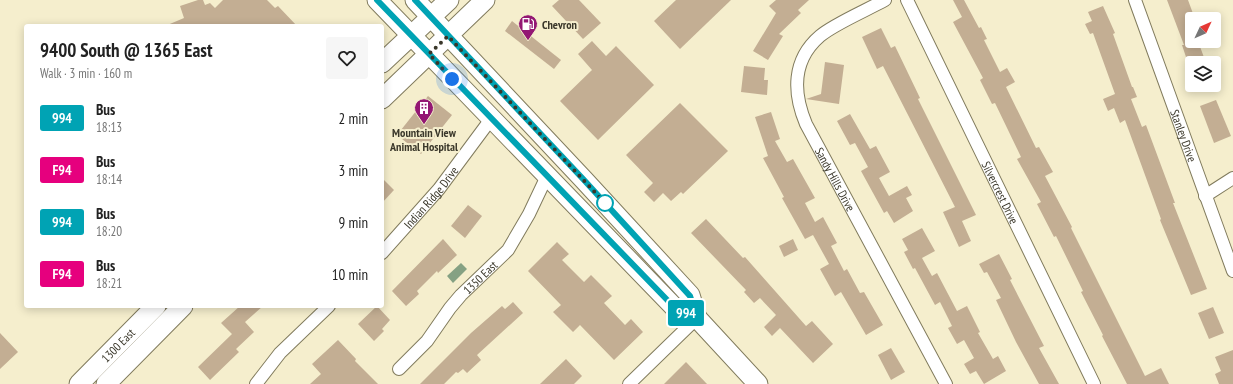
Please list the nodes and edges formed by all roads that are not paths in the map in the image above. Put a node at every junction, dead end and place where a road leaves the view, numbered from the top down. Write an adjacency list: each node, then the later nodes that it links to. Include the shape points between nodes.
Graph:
1 (377, 0): 9 (main road)
2 (415, 0): 8 (main road)
3 (449, 0): 8 (main road)
4 (485, 0): 10 (main road)
5 (885, 0): 30 (street, Sandy Hills Drive, via 820,36 811,46 798,74 796,88 806,124)
6 (908, 0): 31 (street, Silvercrest Drive)
7 (1135, 0): 17 (street, Stanley Drive)
8 (430, 17): 9 (main road); 10 (main road)
9 (411, 36): 11 (main road); 12 (main road)
10 (448, 36): 11 (main road); 23 (main road, via 690,296)
11 (429, 54): 13 (main road); 14 (main road)
12 (384, 61)
13 (384, 97)
14 (490, 119): 15 (main road); 18 (street, Indian Ridge Drive, via 434,194)
15 (547, 176): 23 (main road, via 674,307); 24 (street, 1350 East, via 508,250 454,304 427,341)
16 (1233, 178): 17 (street)
17 (1205, 196): 19 (street, Stanley Drive)
18 (384, 251)
19 (1233, 271)
20 (154, 308): 25 (main road, 1300 East)
21 (181, 308): 26 (main road, 1300 East)
22 (327, 308): 27 (street, via 280,353)
23 (697, 318): 28 (street); 29 (main road)
24 (400, 369)
25 (79, 384)
26 (106, 384)
27 (256, 384)
28 (629, 384)
29 (758, 384)
30 (946, 384)
31 (1094, 384)

